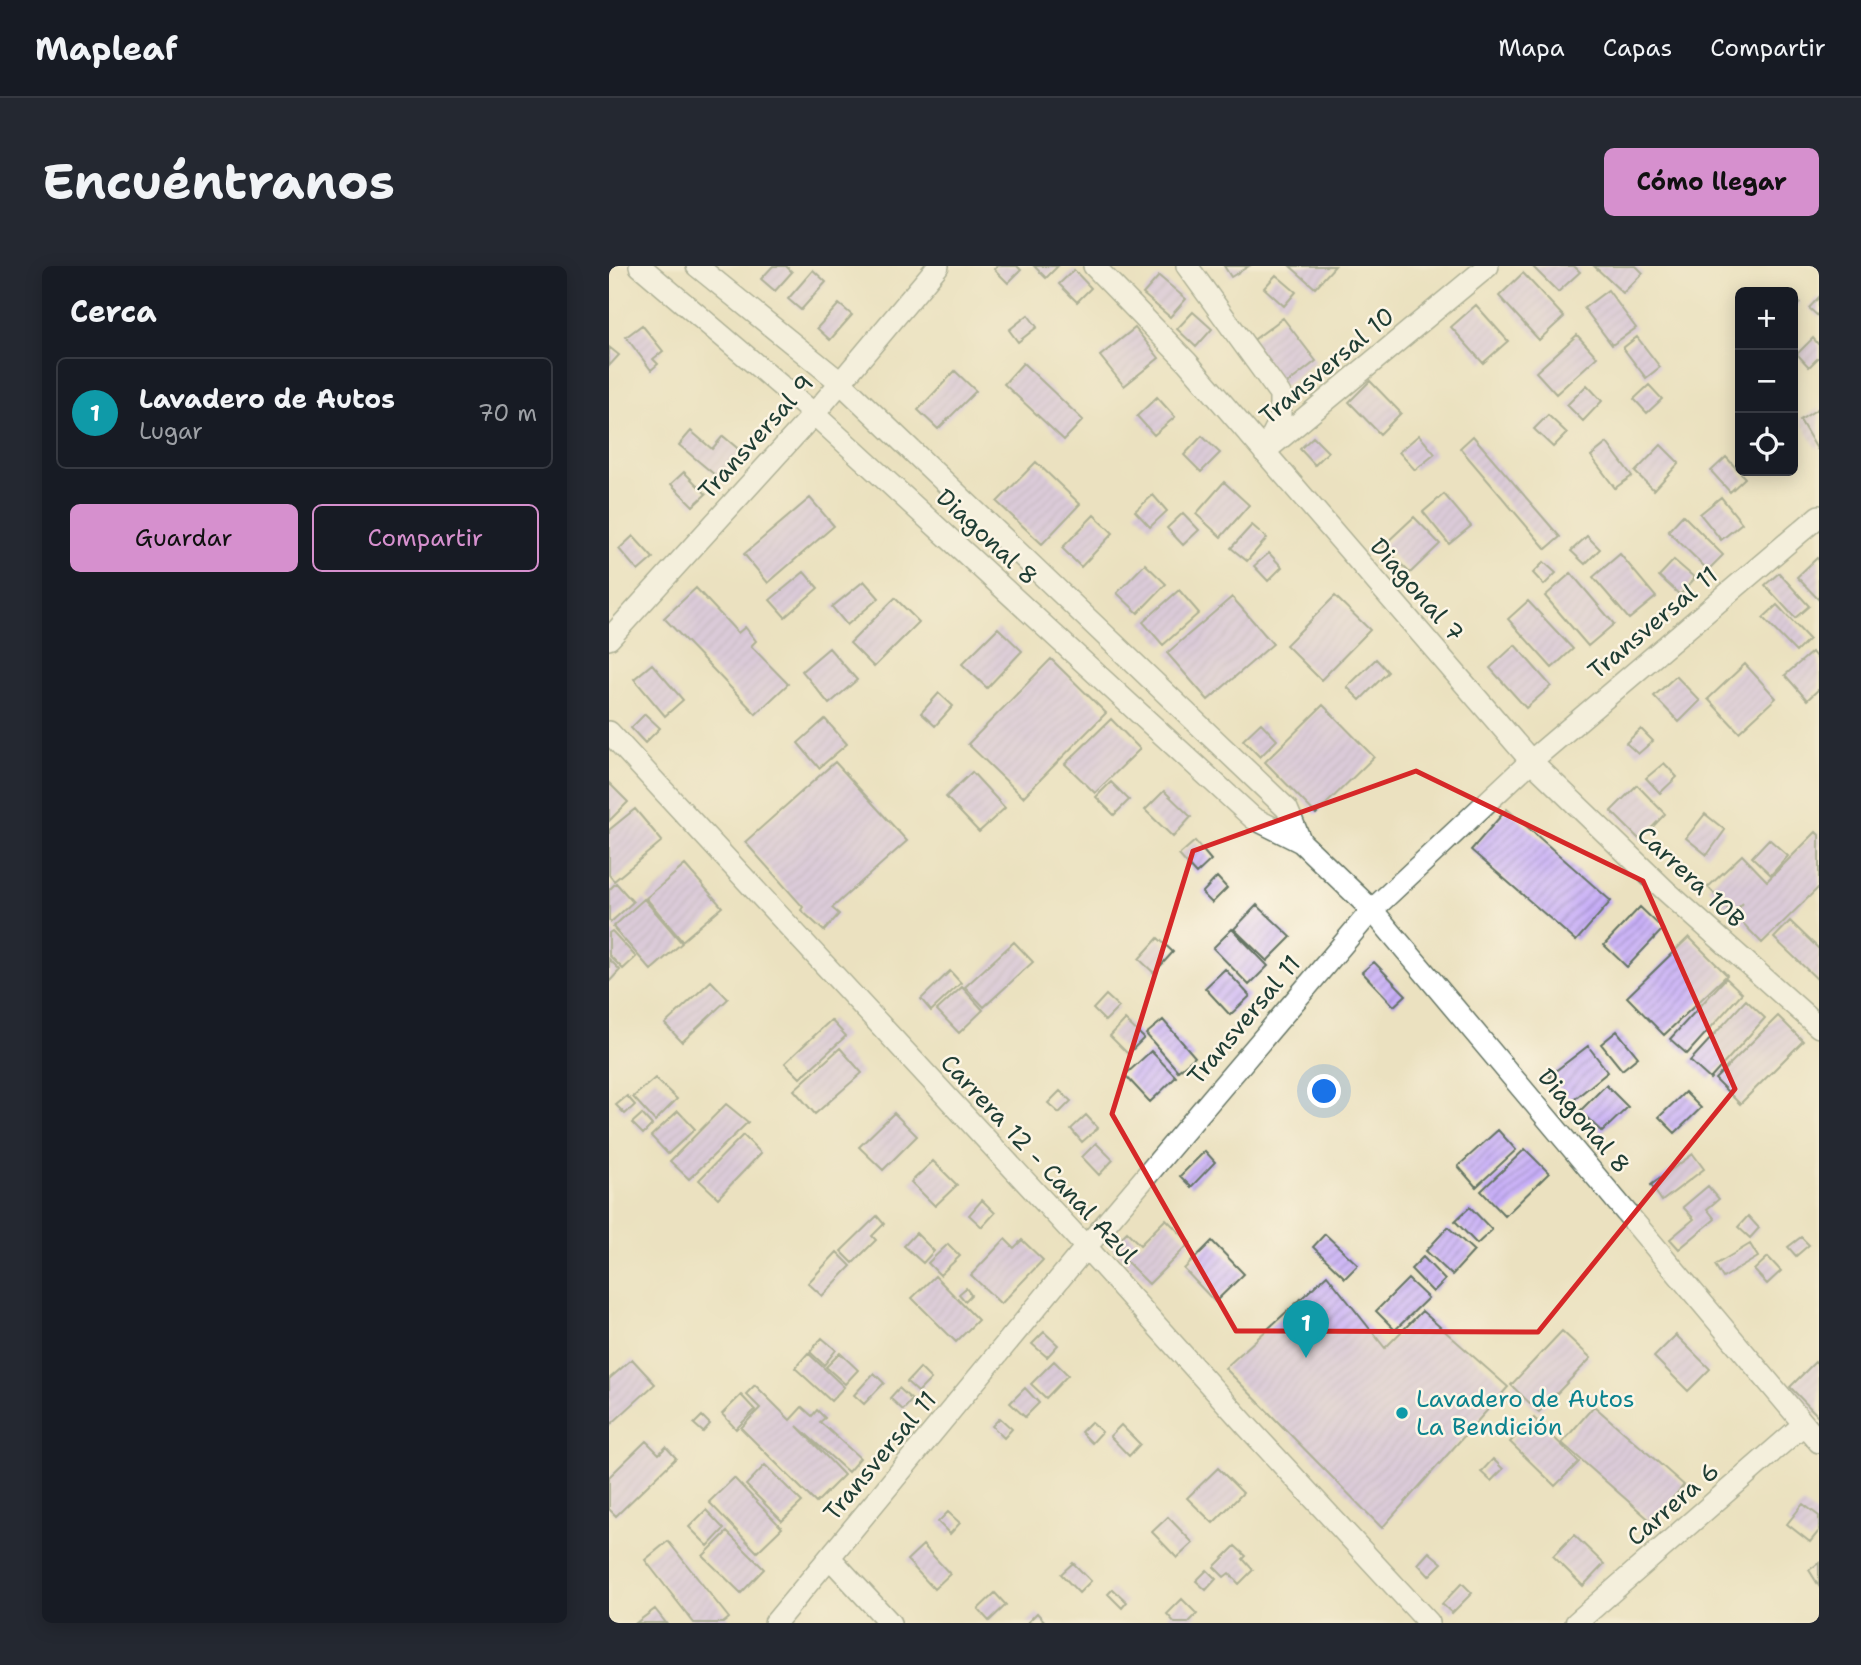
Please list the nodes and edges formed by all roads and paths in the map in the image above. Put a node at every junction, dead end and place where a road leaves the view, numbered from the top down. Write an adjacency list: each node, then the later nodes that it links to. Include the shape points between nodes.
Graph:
1 (640, 266): 8 (street, Diagonal 8)
2 (697, 266): 7 (street, Diagonal 8)
3 (938, 266): 7 (street, Transversal 9)
4 (1094, 266): 9 (street, Diagonal 7, via 1187,362)
5 (1187, 266): 9 (street, via 1280,394 1280,420)
6 (1488, 266): 9 (street, Transversal 10)
7 (840, 382): 8 (street, Transversal 9); 14 (street, Diagonal 8, via 1287,809)
8 (814, 414): 11 (street, Transversal 9); 14 (street, Diagonal 8, via 1253,818)
9 (1264, 452): 13 (street, Diagonal 7)
10 (1819, 516): 13 (street, Transversal 11)
11 (609, 639)
12 (609, 732): 17 (street, Carrera 12 - Canal Azul)
13 (1531, 761): 15 (street, Transversal 11); 16 (street, Carrera 10B, via 1666,891)
14 (1301, 842): 15 (street, Diagonal 8)
15 (1372, 910): 17 (street, Transversal 11); 18 (street, Diagonal 8)
16 (1819, 1027)
17 (1086, 1247): 20 (street, Transversal 11); 23 (street, Carrera 12 - Canal Azul)
18 (1804, 1424): 19 (street, Diagonal 8); 24 (street, Carrera 6)
19 (1819, 1442)
20 (830, 1558): 21 (street, Transversal 11); 22 (street)
21 (775, 1623)
22 (890, 1623)
23 (1429, 1623)
24 (1576, 1623)

